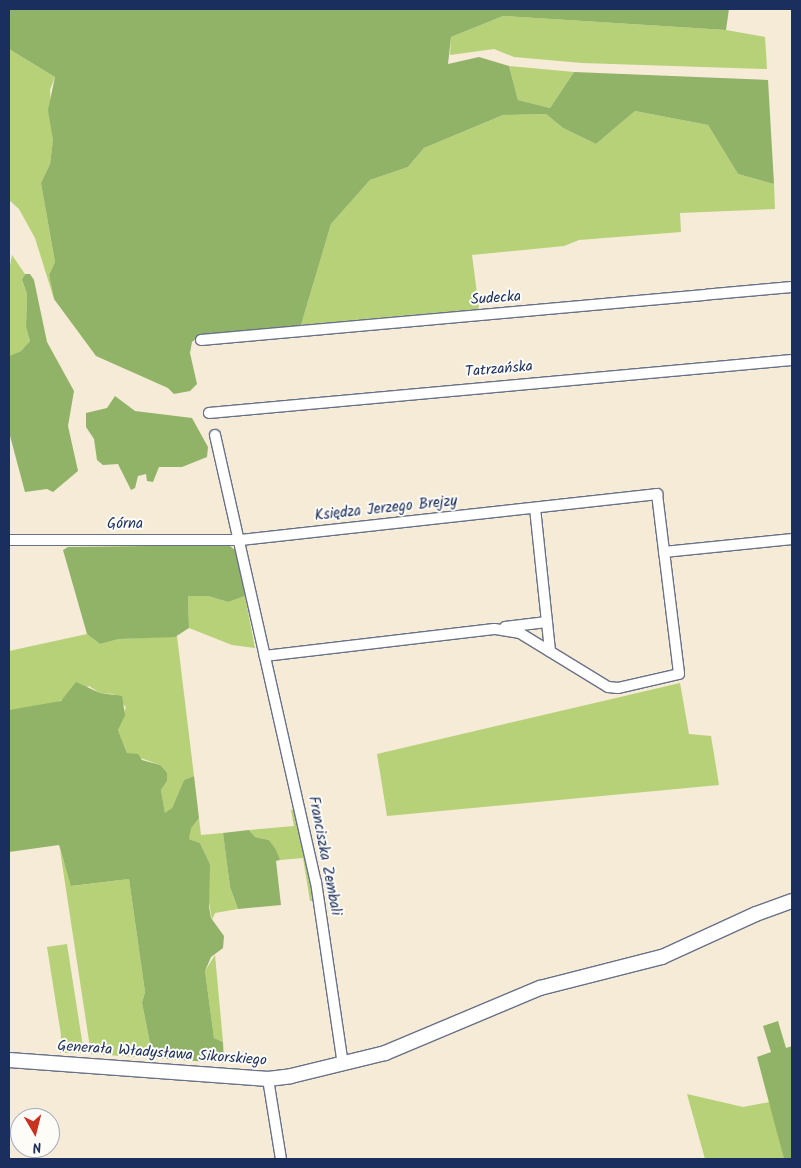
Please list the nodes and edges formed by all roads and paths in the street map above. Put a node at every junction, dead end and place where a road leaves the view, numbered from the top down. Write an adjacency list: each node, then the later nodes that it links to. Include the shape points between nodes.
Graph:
1 (792, 288): 2 (street, Sudecka)
2 (201, 340)
3 (792, 360): 4 (street, Tatrzańska)
4 (209, 413)
5 (215, 435): 9 (street, Franciszka Zembali, via 223,478)
6 (535, 508): 9 (street, Księdza Jerzego Brejzy); 10 (street, Księdza Jerzego Brejzy, via 657,494); 11 (street)
7 (792, 539): 10 (street)
8 (9, 540): 9 (street, Górna)
9 (241, 540): 14 (street, Franciszka Zembali)
10 (664, 552): 13 (street, Księdza Jerzego Brejzy, via 679,674 618,688 608,687)
11 (547, 622): 12 (street); 13 (street)
12 (494, 628): 13 (street, via 520,633); 14 (street)
13 (550, 650)
14 (265, 656): 17 (street, Franciszka Zembali, via 316,882)
15 (792, 902): 17 (street, Generała Władysława Sikorskiego, via 756,914 662,957 510,998 390,1051)
16 (9, 1060): 18 (street, Generała Władysława Sikorskiego)
17 (343, 1064): 18 (street, Generała Władysława Sikorskiego)
18 (268, 1079): 19 (street)
19 (281, 1159)

